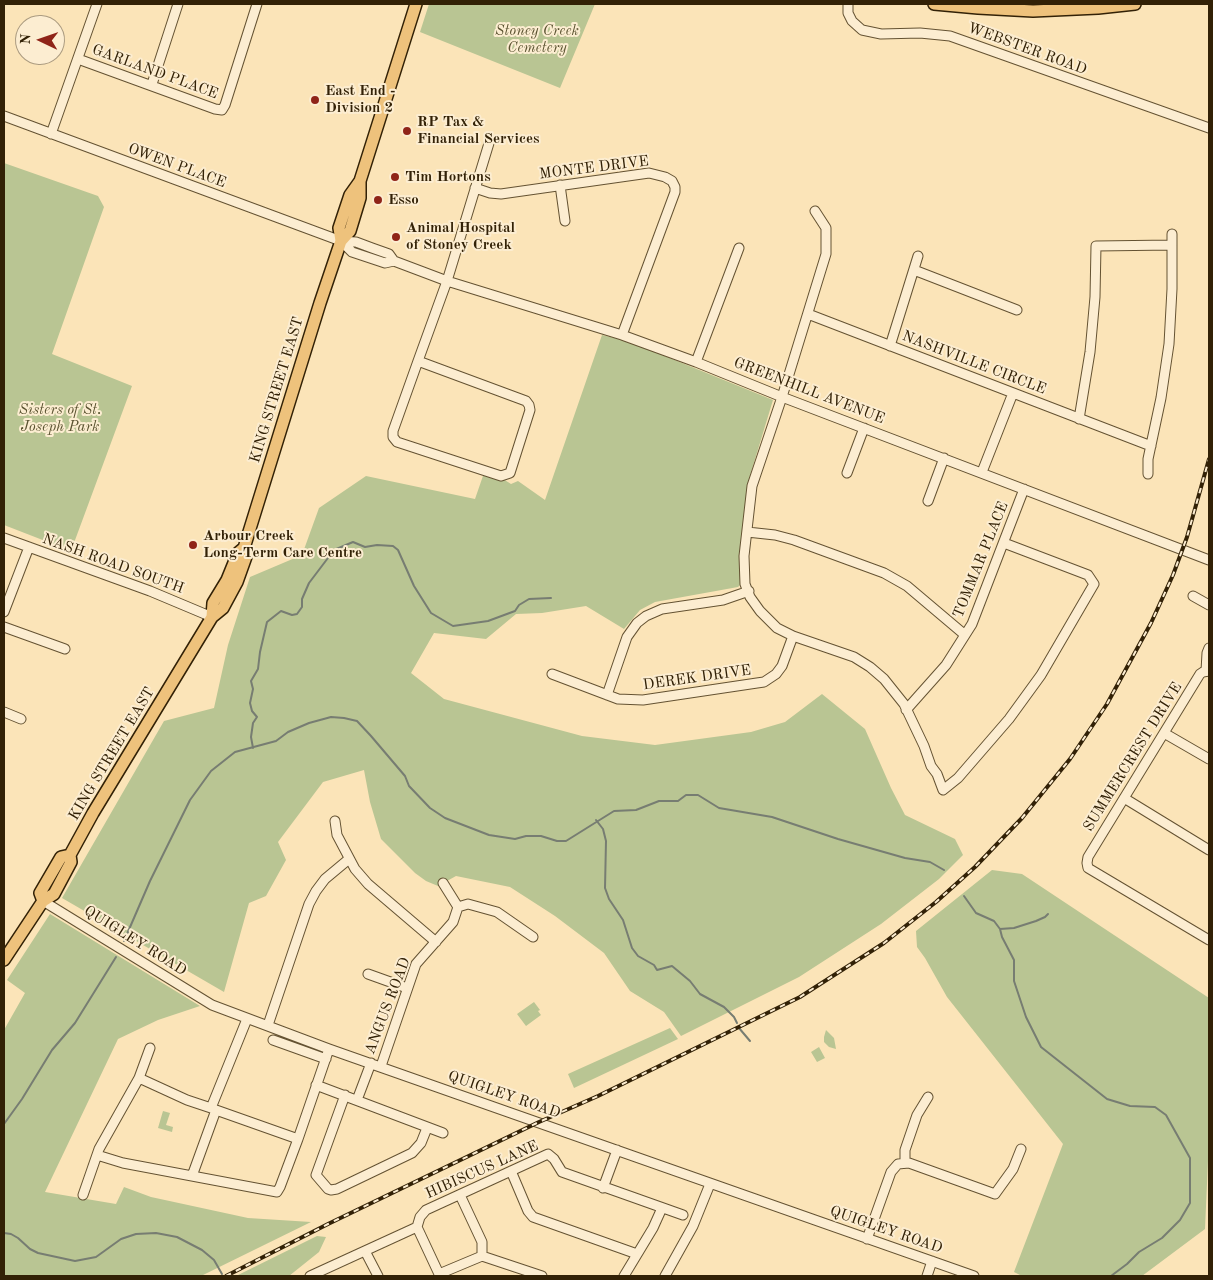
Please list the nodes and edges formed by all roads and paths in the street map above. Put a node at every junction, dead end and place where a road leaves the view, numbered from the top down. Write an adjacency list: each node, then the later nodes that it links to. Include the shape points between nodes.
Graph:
1 (97, 4): 8 (street)
2 (178, 4): 9 (street)
3 (257, 4): 9 (street, GARLAND PLACE, via 222,110)
4 (416, 4): 19 (main road, KING STREET EAST, via 360,182 350,195 339,228)
5 (848, 4): 11 (street, WEBSTER ROAD, via 852,21 862,30 877,34 950,36)
6 (934, 4): 7 (main road, via 1033,11)
7 (1135, 4)
8 (78, 58): 9 (street, GARLAND PLACE); 12 (street)
9 (152, 84)
10 (4, 116): 12 (street, OWEN PLACE)
11 (1209, 128)
12 (51, 134): 19 (street, OWEN PLACE)
13 (490, 140): 15 (street)
14 (560, 185): 15 (street, MONTE DRIVE, via 501,194); 17 (street); 27 (street, MONTE DRIVE, via 649,173 665,177 675,187)
15 (475, 188): 24 (street)
16 (815, 210): 26 (street, via 826,228 826,254)
17 (565, 221)
18 (1172, 234): 20 (street)
19 (341, 241): 24 (street, GREENHILL AVENUE, via 352,252 385,263 394,261); 51 (main road, KING STREET EAST, via 244,548 247,552 237,582 222,608)
20 (1172, 245): 33 (street, via 1096,246 1090,352); 35 (street, via 1169,344)
21 (739, 248): 30 (street)
22 (918, 256): 23 (street, NASHVILLE CIRCLE)
23 (914, 270): 25 (street); 28 (street, NASHVILLE CIRCLE)
24 (447, 281): 27 (street, GREENHILL AVENUE); 29 (street)
25 (1017, 310)
26 (808, 314): 28 (street); 32 (street)
27 (622, 335): 30 (street, GREENHILL AVENUE)
28 (890, 346): 31 (street, NASHVILLE CIRCLE)
29 (418, 361): 29 (street, via 393,431 397,442 501,476 510,473 530,405)
30 (696, 362): 32 (street, GREENHILL AVENUE)
31 (1013, 393): 33 (street, NASHVILLE CIRCLE); 37 (street)
32 (782, 397): 34 (street, GREENHILL AVENUE); 42 (street, via 753,482)
33 (1079, 419): 35 (street, NASHVILLE CIRCLE)
34 (864, 428): 36 (street, GREENHILL AVENUE); 38 (street)
35 (1151, 446): 39 (street)
36 (944, 458): 37 (street, GREENHILL AVENUE); 41 (street)
37 (982, 472): 40 (street, GREENHILL AVENUE)
38 (847, 473)
39 (1148, 474)
40 (1024, 489): 44 (street, TOMMAR PLACE); 46 (street, GREENHILL AVENUE)
41 (928, 501)
42 (747, 532): 47 (street, via 744,571); 54 (street, via 794,540 884,573 907,586)
43 (4, 538): 45 (street, NASH ROAD SOUTH)
44 (1004, 543): 54 (street, TOMMAR PLACE); 60 (street, via 1088,575 1094,584 1041,675 1009,719 958,778 943,790)
45 (29, 547): 50 (street); 51 (street, NASH ROAD SOUTH)
46 (1209, 560)
47 (749, 591): 53 (street, via 768,620); 59 (street, via 723,600 662,609 646,616 626,637)
48 (1193, 596): 49 (street)
49 (1209, 605)
50 (4, 612)
51 (212, 617): 70 (main road, KING STREET EAST, via 93,813 70,855 71,862 54,894)
52 (4, 627): 56 (street)
53 (793, 636): 59 (street, DEREK DRIVE, via 782,666 764,682 643,700); 60 (street, via 840,651 870,667 889,684)
54 (965, 636): 60 (street, TOMMAR PLACE, via 946,665)
55 (1209, 648): 57 (street)
56 (65, 649)
57 (1208, 671): 63 (street, SUMMERCREST DRIVE, via 1200,674)
58 (552, 674): 59 (street, DEREK DRIVE)
59 (607, 695)
60 (906, 710)
61 (4, 712): 62 (street)
62 (21, 719)
63 (1164, 732): 64 (street); 65 (street, SUMMERCREST DRIVE)
64 (1209, 759)
65 (1124, 798): 67 (street); 73 (street, SUMMERCREST DRIVE, via 1088,857 1088,868)
66 (335, 821): 68 (street, via 337,835)
67 (1209, 850)
68 (349, 859): 74 (street, via 368,884); 79 (street, via 325,879 312,898)
69 (442, 883): 71 (street)
70 (44, 901): 75 (main road, KING STREET EAST); 78 (street, QUIGLEY ROAD, via 212,1005)
71 (458, 907): 72 (street, via 468,904 497,912); 74 (street, ANGUS ROAD, via 454,922)
72 (533, 937)
73 (1209, 940)
74 (436, 942): 77 (street, ANGUS ROAD, via 416,964)
75 (4, 960)
76 (368, 974): 77 (street)
77 (407, 988): 85 (street, ANGUS ROAD)
78 (247, 1018): 79 (street, QUIGLEY ROAD); 86 (street, via 211,1108)
79 (268, 1025): 82 (street, QUIGLEY ROAD)
80 (273, 1040): 83 (street)
81 (150, 1048): 86 (street)
82 (329, 1049): 83 (street); 84 (street, QUIGLEY ROAD)
83 (326, 1059): 87 (street)
84 (371, 1063): 85 (street, QUIGLEY ROAD); 90 (street)
85 (381, 1066): 95 (street, QUIGLEY ROAD)
86 (139, 1078): 96 (street)
87 (316, 1085): 88 (street); 93 (street)
88 (345, 1095): 90 (street); 91 (street, via 316,1175 328,1189 335,1190 412,1153 421,1143)
89 (928, 1097): 97 (street, via 914,1124 905,1150)
90 (357, 1100): 91 (street)
91 (427, 1128): 92 (street)
92 (443, 1134)
93 (298, 1139): 99 (street, via 277,1192); 99 (street, via 216,1110)
94 (1021, 1149): 97 (street, via 1013,1169 995,1194)
95 (617, 1150): 100 (street, QUIGLEY ROAD); 101 (street)
96 (97, 1155): 99 (street); 102 (street)
97 (905, 1162): 107 (street, via 896,1165 891,1172)
98 (510, 1171): 101 (street, HIBISCUS LANE, via 548,1154 562,1172); 103 (street, HIBISCUS LANE); 109 (street, via 533,1217)
99 (192, 1176)
100 (710, 1184): 107 (street, QUIGLEY ROAD); 116 (street, via 689,1235)
101 (603, 1188): 104 (street, HIBISCUS LANE)
102 (83, 1195)
103 (460, 1195): 106 (street, HIBISCUS LANE, via 426,1210); 110 (street, via 482,1242)
104 (662, 1208): 105 (street, HIBISCUS LANE); 109 (street)
105 (683, 1215)
106 (417, 1227): 108 (street); 110 (street, via 439,1274)
107 (867, 1239): 111 (street, QUIGLEY ROAD)
108 (365, 1251): 112 (street); 113 (street)
109 (637, 1254): 115 (street)
110 (482, 1256): 114 (street)
111 (932, 1261): 117 (street); 118 (street, QUIGLEY ROAD)
112 (310, 1276)
113 (378, 1276)
114 (542, 1276)
115 (624, 1276)
116 (665, 1276)
117 (927, 1276)
118 (974, 1276)

